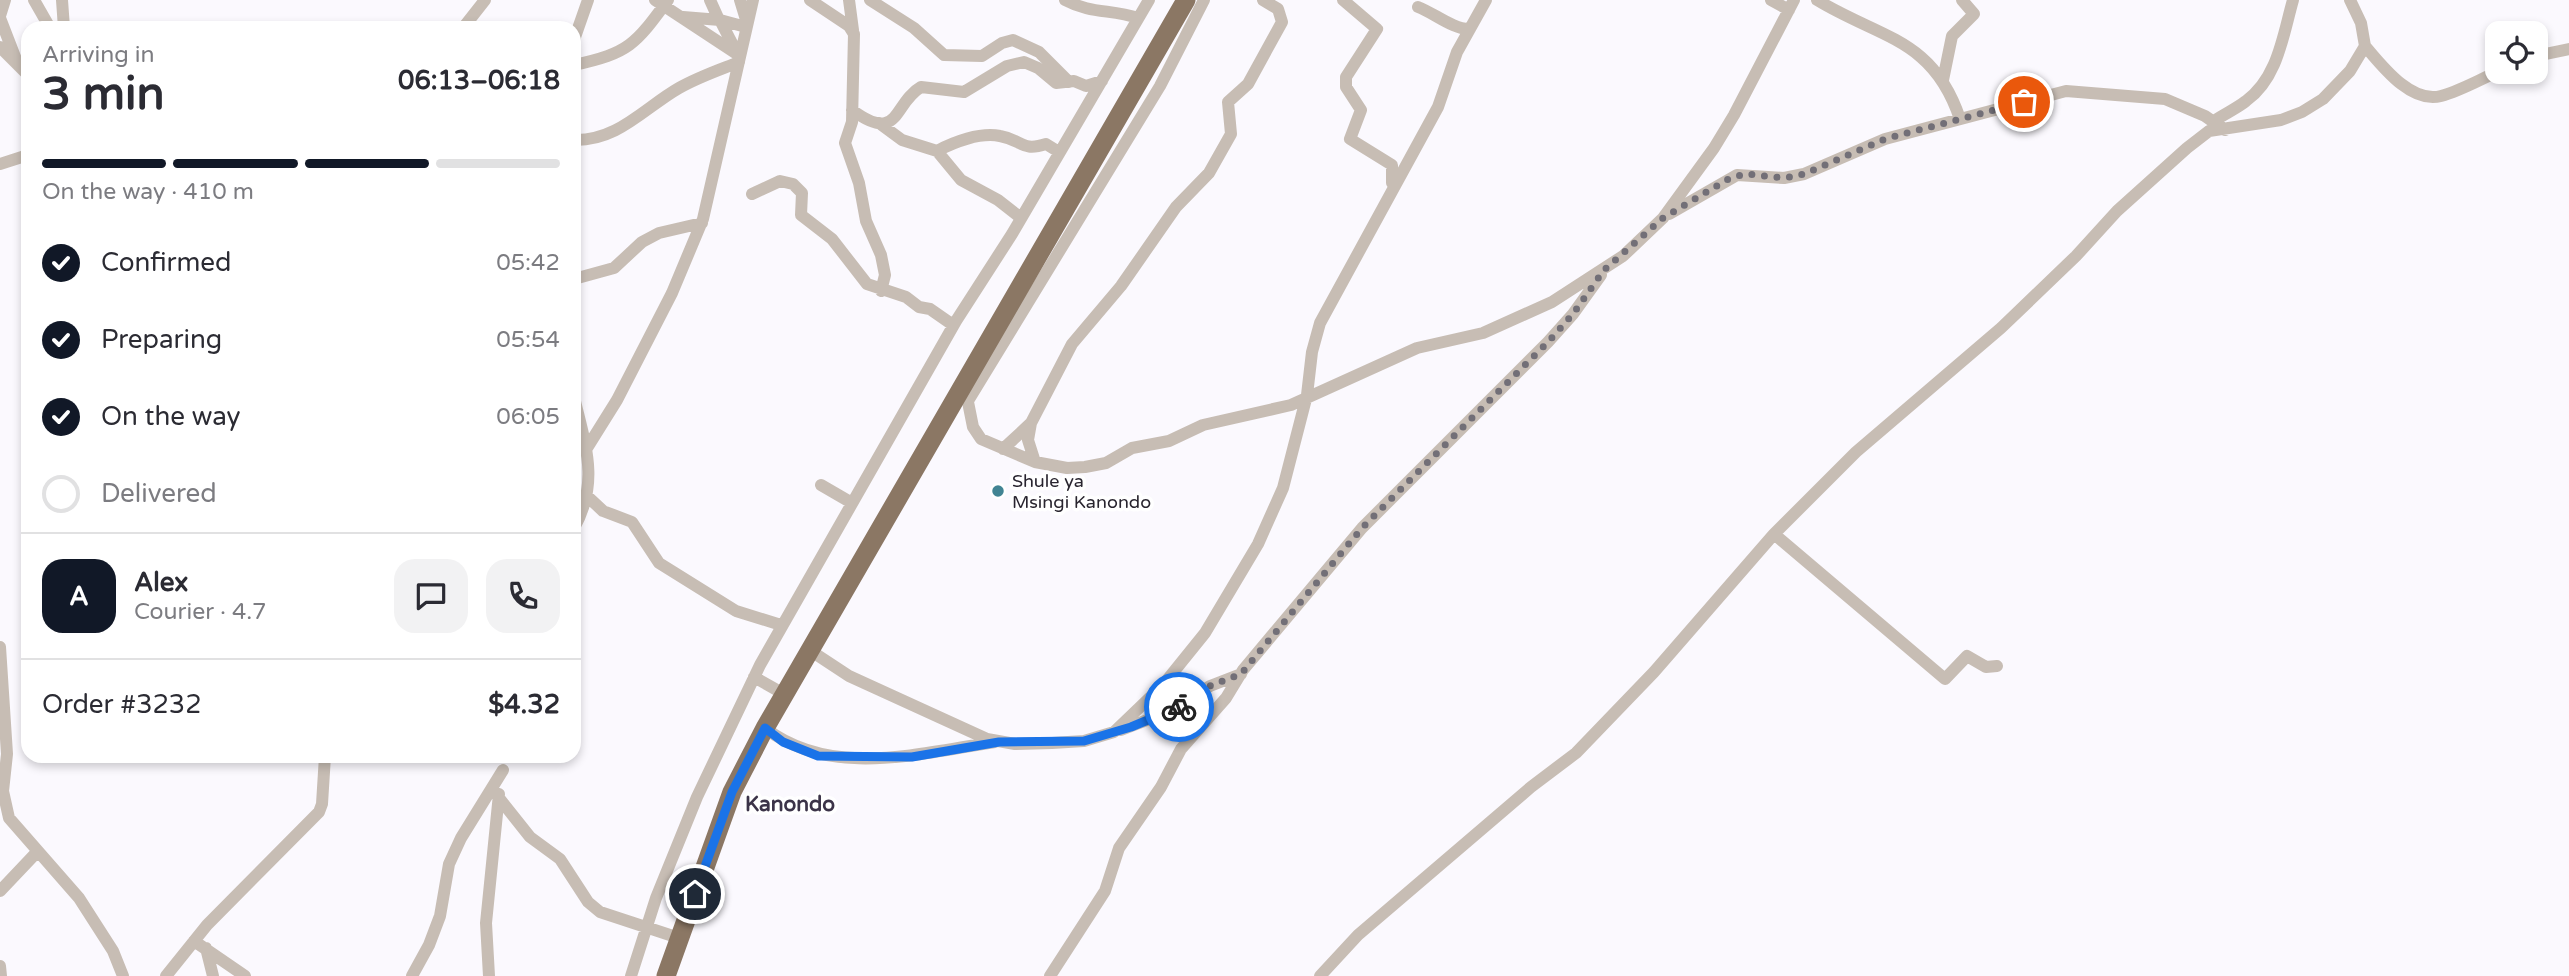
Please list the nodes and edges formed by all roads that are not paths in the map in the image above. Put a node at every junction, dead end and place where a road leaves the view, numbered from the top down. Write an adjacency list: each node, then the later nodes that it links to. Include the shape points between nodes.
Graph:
1 (34, 0): 31 (street)
2 (62, 0): 32 (street)
3 (485, 0): 33 (street)
4 (588, 0): 34 (street)
5 (710, 0): 30 (street)
6 (740, 0): 35 (street)
7 (753, 0): 35 (street)
8 (810, 0): 37 (street)
9 (849, 0): 37 (street)
10 (870, 0): 49 (street, via 914,28 944,55 982,56 1013,40 1045,56)
11 (1065, 0): 28 (street, via 1083,10)
12 (1116, 0): 28 (street)
13 (1149, 0): 28 (street)
14 (1186, 0): 69 (highway)
15 (1204, 0): 69 (street, via 1160,86)
16 (1263, 0): 71 (street, via 1278,9 1282,22 1248,84 1228,102 1231,134 1202,182 1183,198 1121,286 1072,344)
17 (1343, 0): 60 (street, via 1377,29 1346,78 1346,87 1361,110 1349,137 1392,165)
18 (1486, 0): 36 (street)
19 (1771, 0): 25 (street)
20 (1817, 0): 47 (street, via 1907,46 1931,64)
21 (1962, 0): 47 (street, via 1974,14 1952,36)
22 (2293, 0): 52 (street, via 2278,56 2261,88)
23 (2350, 0): 38 (street)
24 (662, 2): 29 (street); 44 (street, via 626,48 612,57)
25 (1791, 5): 63 (street, via 1734,115)
26 (1418, 7): 36 (street, via 1461,30)
27 (3, 8): 43 (street)
28 (1133, 16): 48 (street)
29 (683, 17): 30 (street); 42 (street)
30 (719, 20): 35 (street); 42 (street)
31 (46, 21)
32 (64, 21)
33 (468, 21)
34 (581, 21)
35 (747, 25): 42 (street)
36 (1470, 29): 60 (street, via 1438,107)
37 (853, 30): 50 (street)
38 (2365, 46): 46 (street, via 2406,87 2428,96 2439,97); 54 (street, via 2350,72 2302,112)
39 (0, 47): 43 (street)
40 (2569, 49): 41 (street)
41 (2548, 53)
42 (738, 57): 55 (street, via 677,89 622,129); 64 (street)
43 (17, 62): 45 (street)
44 (581, 64)
45 (21, 67)
46 (2485, 77)
47 (1942, 80): 51 (street)
48 (1101, 81): 49 (street, via 1086,86); 57 (street)
49 (1069, 82): 53 (street, via 1056,83 1031,64 1014,64 964,92 921,87 893,119)
50 (852, 110): 53 (street); 67 (street, via 846,151 881,255 885,275)
51 (1960, 119): 52 (street, via 2066,91 2165,99); 63 (street, via 1885,139 1804,174 1784,178 1737,175)
52 (2214, 121): 54 (street)
53 (878, 123): 56 (street, via 902,140)
54 (2225, 130): 80 (street, via 2209,131 2187,148 2026,304 1866,443)
55 (581, 138)
56 (937, 151): 57 (street, via 954,142 993,135 1031,149 1046,144); 62 (street, via 961,180)
57 (1059, 152): 62 (street)
58 (21, 157): 59 (street)
59 (0, 164)
60 (1390, 191): 70 (street, via 1320,323)
61 (752, 194): 67 (street, via 780,181 797,187 802,193 801,215 832,239 867,284)
62 (1021, 218): 68 (street)
63 (1663, 218): 65 (street)
64 (702, 223): 66 (street, via 659,233 614,268); 73 (street, via 672,293)
65 (1604, 270): 70 (street, via 1552,302 1483,333 1427,345); 85 (street, via 1548,342 1362,528)
66 (581, 277)
67 (881, 291): 68 (street, via 906,297)
68 (954, 325): 78 (street)
69 (966, 392): 74 (street, via 973,427 981,439); 83 (highway)
70 (1307, 395): 75 (street, via 1292,405 1211,423 1097,465 1066,468); 89 (street, via 1283,488 1233,589 1163,685)
71 (1031, 423): 74 (street); 75 (street, via 1028,440)
72 (581, 424): 73 (street)
73 (587, 448): 77 (street)
74 (1003, 449): 75 (street)
75 (1035, 462)
76 (821, 485): 78 (street)
77 (588, 497): 79 (street); 81 (street, via 603,511 632,522 653,557 668,569 736,611)
78 (852, 503): 81 (street)
79 (581, 512)
80 (1774, 534): 84 (street, via 1945,679 1967,656 1986,667); 113 (street, via 1654,672 1576,753 1368,927)
81 (781, 625): 86 (street)
82 (0, 647): 94 (street, via 7,754)
83 (808, 649): 87 (highway); 90 (street, via 873,688)
84 (1997, 666)
85 (1241, 674): 89 (street, via 1210,686 1186,704); 112 (street, via 1181,749 1119,848 1105,891)
86 (754, 677): 87 (street); 98 (street, via 697,797)
87 (784, 694): 88 (highway)
88 (765, 728): 90 (street, via 783,742 818,756 912,757); 99 (highway, via 732,792)
89 (1114, 732): 90 (street, via 1084,741)
90 (999, 742)
91 (325, 763): 100 (street, via 319,812)
92 (504, 763): 93 (street)
93 (503, 770): 95 (street); 108 (street, via 460,838 449,864 440,916)
94 (1, 790): 96 (street, via 9,818)
95 (499, 799): 98 (street, via 530,837 560,859 588,902 610,916); 109 (street, via 486,923)
96 (37, 852): 97 (street); 104 (street, via 94,919)
97 (0, 891)
98 (646, 926): 99 (street); 110 (street)
99 (679, 938): 111 (highway)
100 (194, 941): 101 (street); 105 (street)
101 (206, 948): 106 (street); 107 (street)
102 (0, 966): 103 (street)
103 (1, 976)
104 (123, 976)
105 (166, 976)
106 (214, 976)
107 (245, 976)
108 (412, 976)
109 (489, 976)
110 (631, 976)
111 (666, 976)
112 (1050, 976)
113 (1320, 976)

